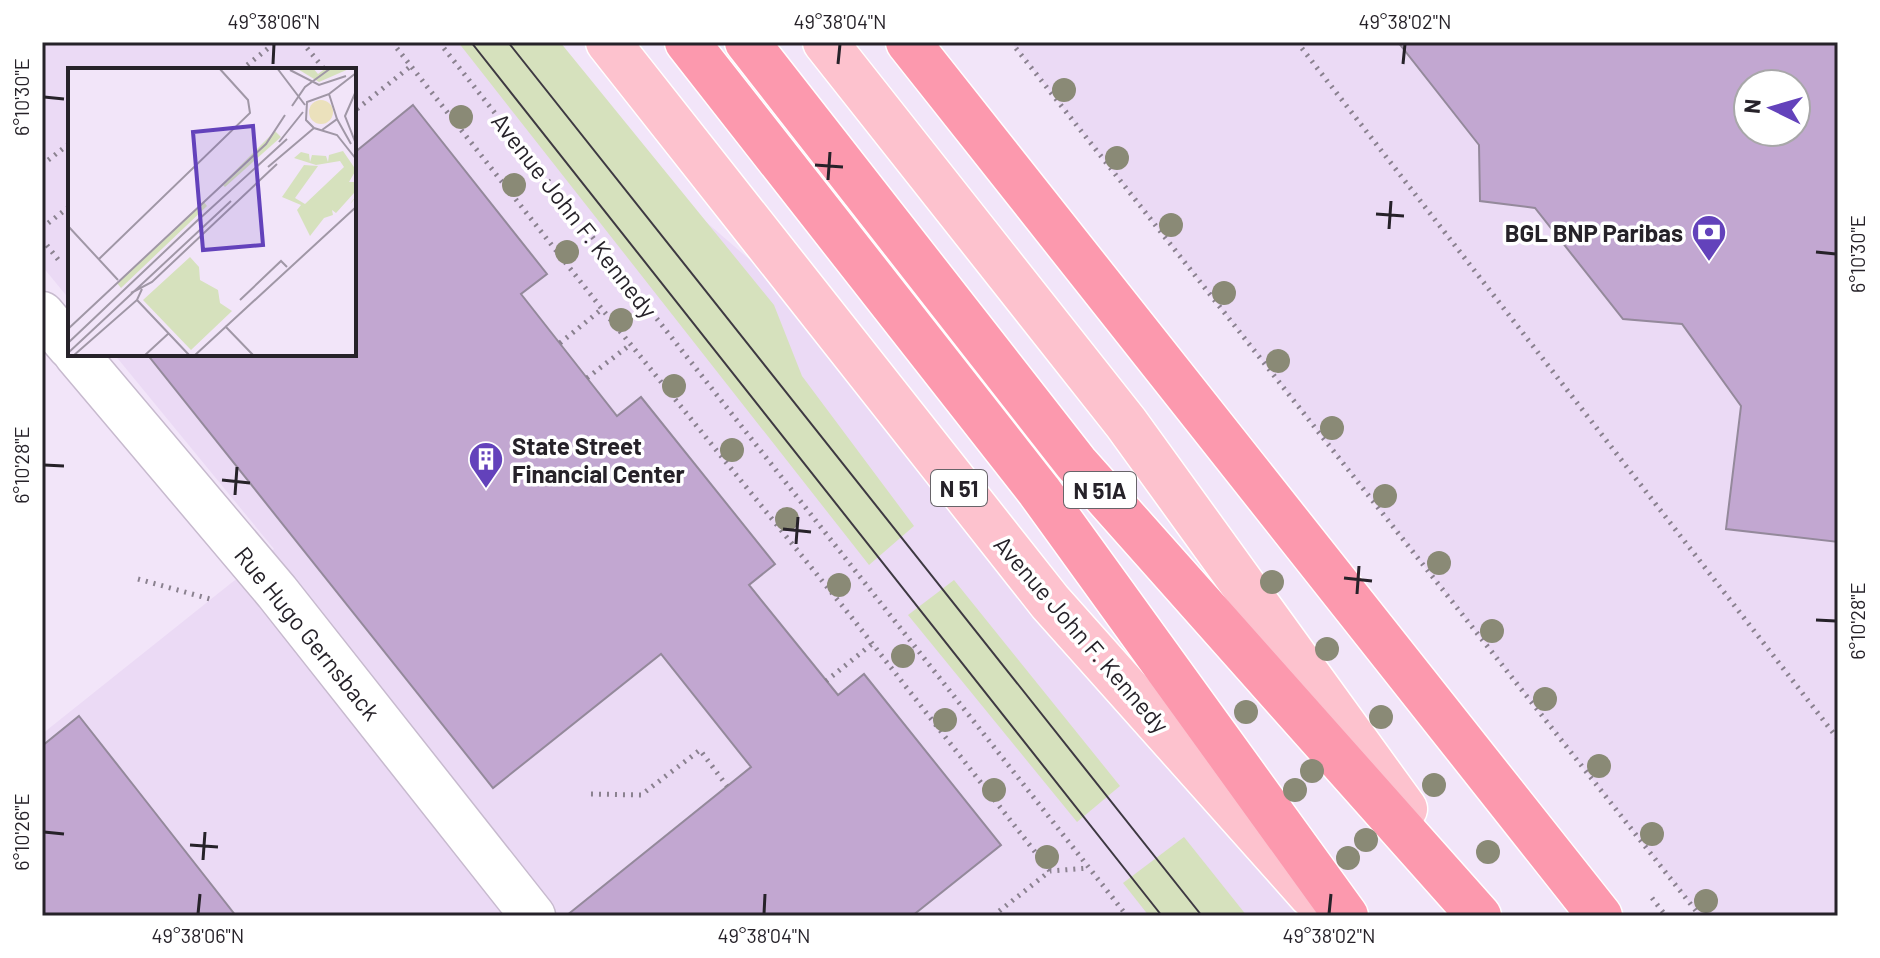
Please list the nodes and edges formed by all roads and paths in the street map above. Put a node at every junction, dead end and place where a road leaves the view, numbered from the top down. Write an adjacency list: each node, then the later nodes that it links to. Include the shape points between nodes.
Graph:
1 (276, 42): 13 (path)
2 (302, 42): 14 (path)
3 (392, 42): 12 (path)
4 (439, 42): 34 (path, Avenue John F. Kennedy)
5 (608, 42): 39 (main road, Avenue John F. Kennedy / N 51, via 1050,602)
6 (687, 42): 40 (highway, N 51A, via 1039,491)
7 (747, 42): 41 (highway, N 51A, via 1076,463)
8 (825, 42): 41 (main road, via 1126,423)
9 (908, 42): 42 (highway)
10 (1011, 42): 43 (path)
11 (1297, 42): 31 (path)
12 (411, 66): 15 (path); 22 (path)
13 (244, 68)
14 (323, 68)
15 (356, 108)
16 (68, 145): 17 (path)
17 (42, 165)
18 (68, 208): 19 (path)
19 (42, 228)
20 (42, 239): 21 (path)
21 (68, 273)
22 (602, 309): 24 (path); 25 (path)
23 (42, 314): 26 (street)
24 (560, 343)
25 (631, 344): 28 (path); 29 (path)
26 (68, 345)
27 (78, 356): 36 (street, Rue Hugo Gernsback, via 277,592)
28 (587, 378)
29 (872, 644): 30 (path); 35 (path)
30 (826, 681)
31 (1838, 739)
32 (727, 786): 33 (path, via 700,750 641,795)
33 (591, 794)
34 (1090, 868): 35 (path); 38 (path, Avenue John F. Kennedy)
35 (1050, 871): 37 (path)
36 (533, 916)
37 (993, 916)
38 (1127, 916)
39 (1330, 916)
40 (1346, 916)
41 (1481, 916)
42 (1600, 916)
43 (1700, 916)

